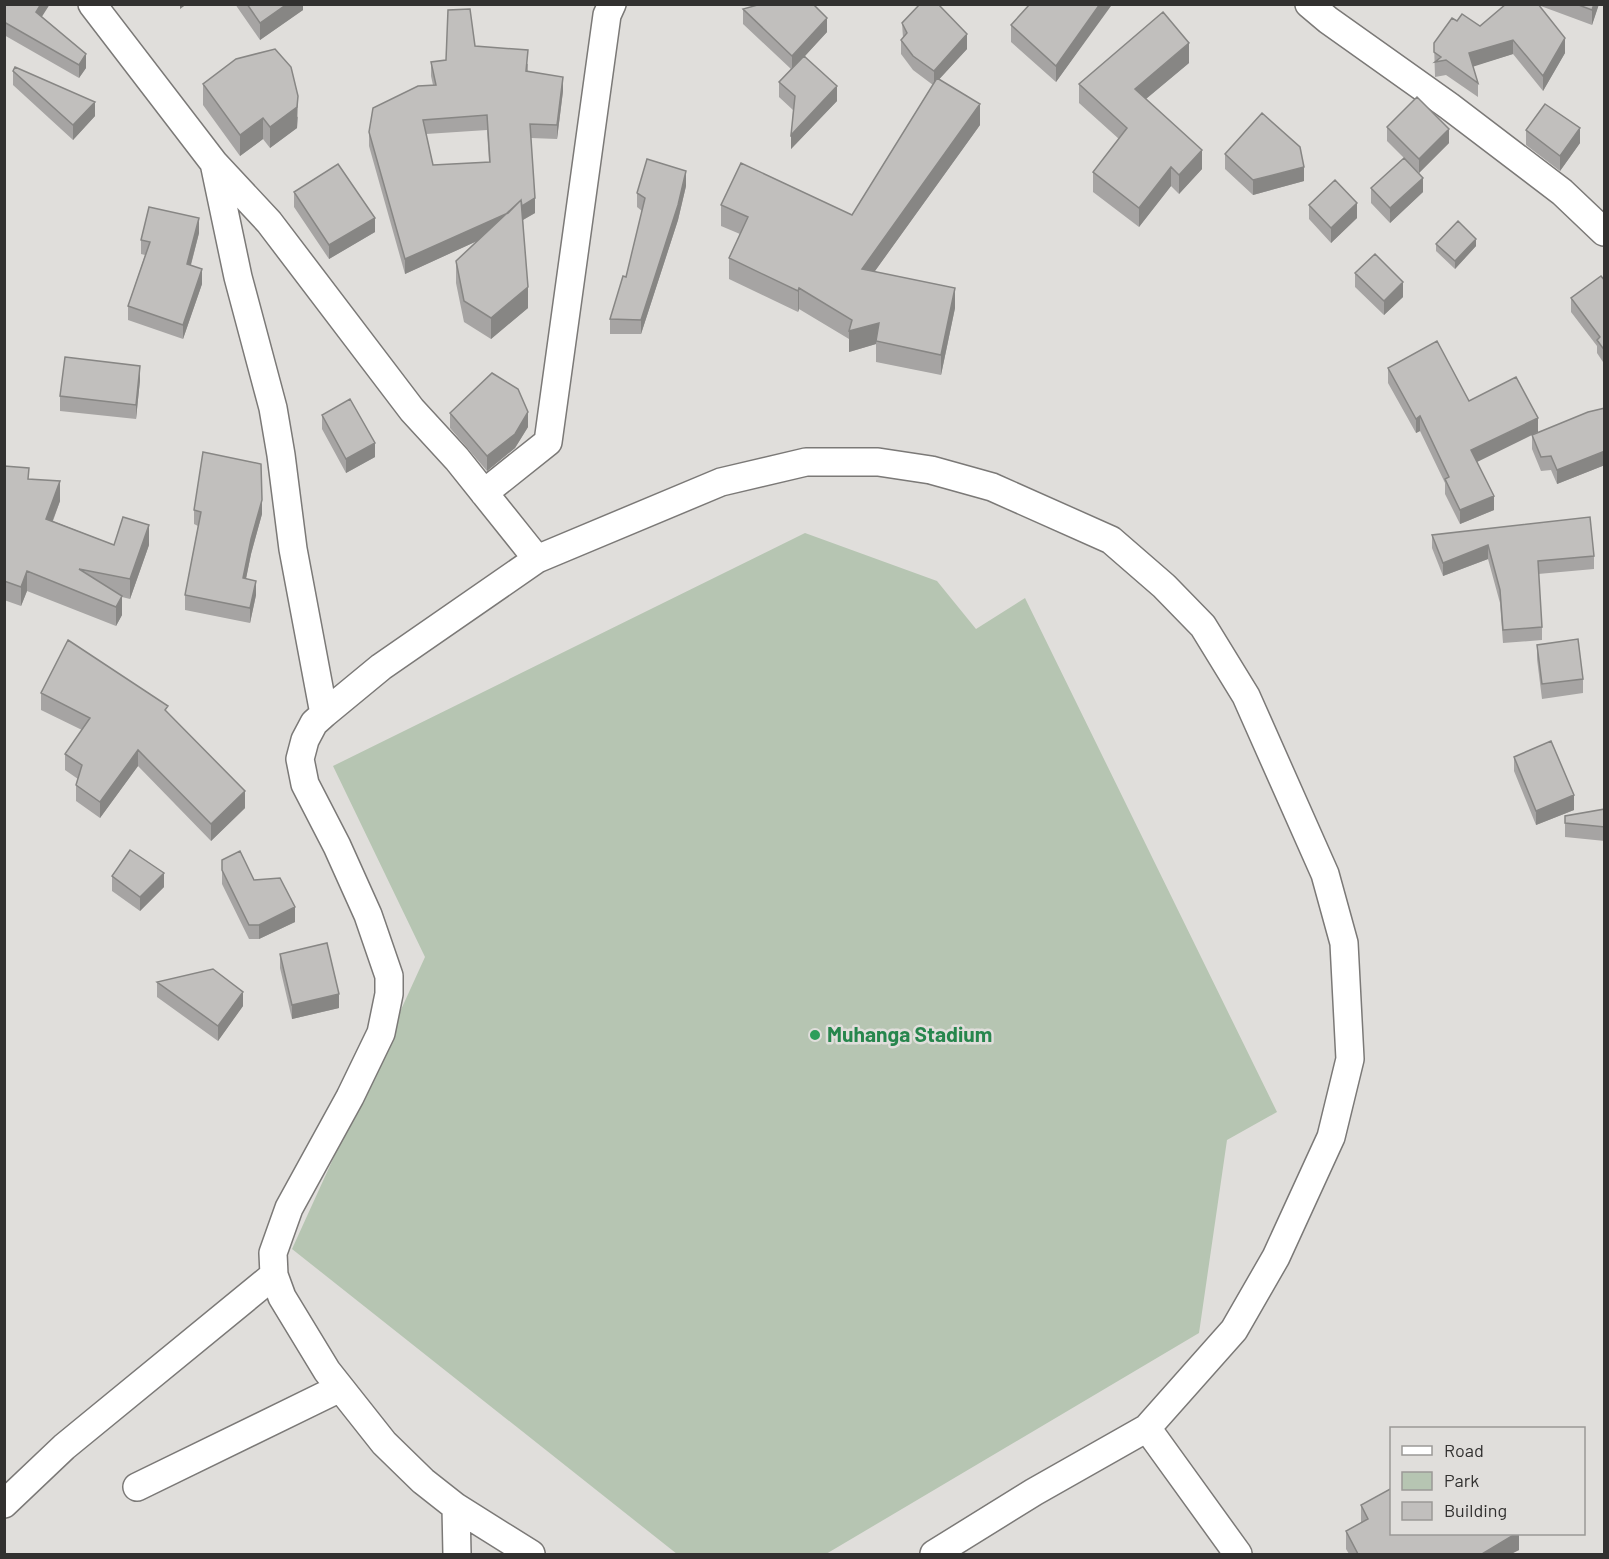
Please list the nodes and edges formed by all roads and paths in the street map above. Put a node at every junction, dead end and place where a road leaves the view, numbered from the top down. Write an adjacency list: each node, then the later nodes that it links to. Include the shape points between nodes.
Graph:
1 (92, 4): 4 (street)
2 (612, 4): 6 (street, via 607,15 548,442)
3 (1309, 4): 5 (street, via 1562,192)
4 (214, 163): 6 (street, via 269,222 412,410); 8 (street, via 238,277 273,408 293,549)
5 (1605, 232)
6 (484, 493): 7 (street)
7 (537, 559): 8 (street, via 381,667); 11 (street, via 721,482 806,462 878,462 931,470 992,487 1111,540 1203,626 1246,696 1325,874 1344,943 1350,1059 1331,1137 1275,1257 1234,1330)
8 (324, 714): 9 (street, via 305,740 300,759 305,784 368,915 389,976 389,994 381,1033 289,1208 273,1253)
9 (274, 1275): 10 (street, via 282,1297); 13 (street, via 64,1447)
10 (340, 1388): 12 (street); 14 (street, via 384,1443)
11 (1147, 1428): 17 (street); 18 (street)
12 (137, 1487)
13 (4, 1504)
14 (456, 1507): 15 (street); 16 (street)
15 (457, 1554)
16 (531, 1554)
17 (934, 1554)
18 (1238, 1554)

